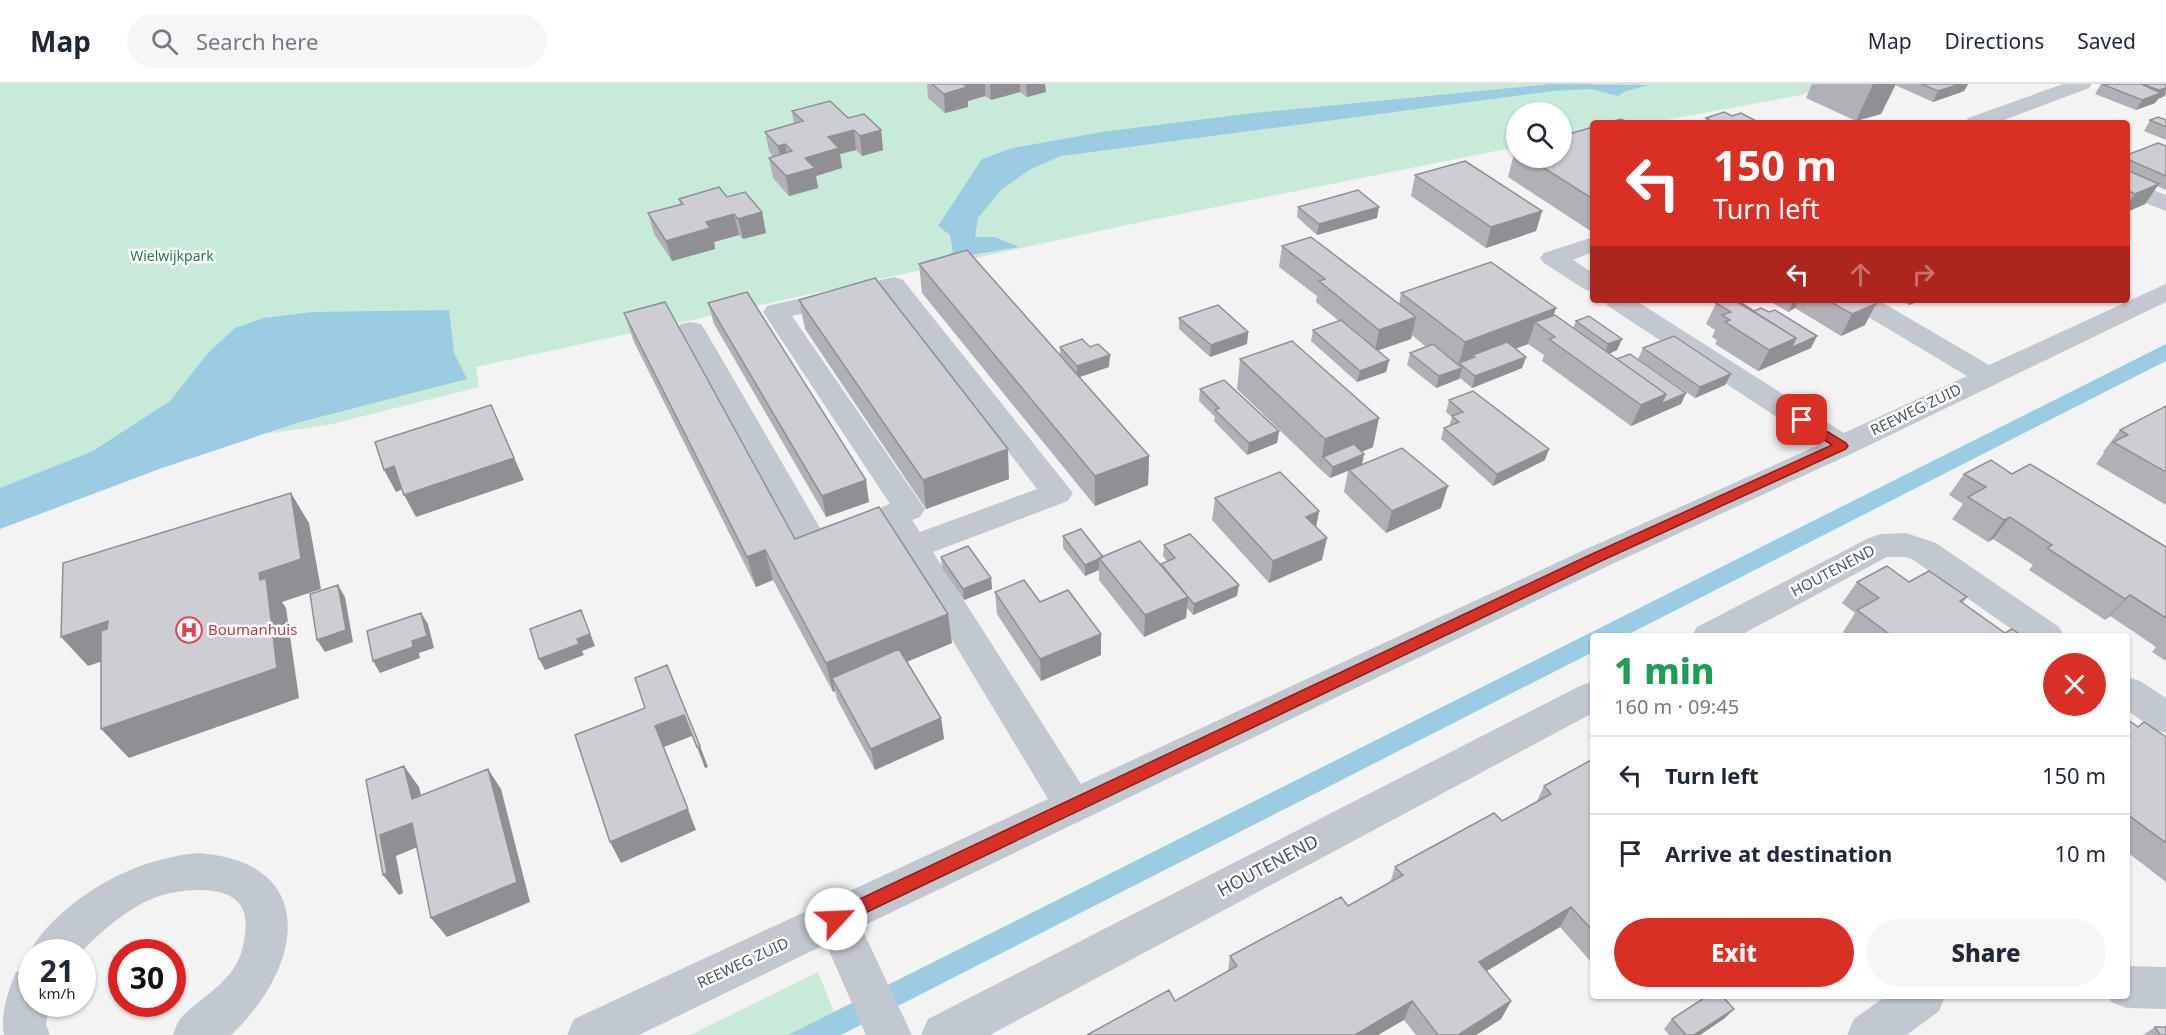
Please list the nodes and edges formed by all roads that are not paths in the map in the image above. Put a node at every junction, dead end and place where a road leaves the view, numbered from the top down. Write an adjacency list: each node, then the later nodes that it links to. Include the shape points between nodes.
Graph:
1 (2082, 84): 2 (street)
2 (1984, 120)
3 (2130, 188): 4 (street)
4 (2166, 204)
5 (1590, 245): 6 (street, via 1553,258)
6 (1590, 282)
7 (2166, 291): 11 (street, REEWEG ZUID)
8 (1622, 303): 12 (street)
9 (1864, 303): 11 (street)
10 (691, 330): 13 (street, via 812,543)
11 (1988, 376): 12 (street, REEWEG ZUID)
12 (1842, 446): 20 (street, REEWEG ZUID, via 1596,558)
13 (893, 515): 14 (street); 14 (street, via 909,509 776,312 894,285 1057,493)
14 (914, 547): 20 (street)
15 (1715, 633): 16 (street, HOUTENEND, via 1881,546 1906,545 1924,551)
16 (2043, 633)
17 (2130, 693): 19 (street)
18 (1590, 698): 30 (street, HOUTENEND)
19 (2166, 718)
20 (1074, 807): 21 (street, REEWEG ZUID)
21 (836, 919): 28 (street, REEWEG ZUID); 29 (street)
22 (65, 939): 26 (street, via 83,920 117,896 154,879 189,871 220,871 246,880 262,898 269,923 263,953)
23 (2130, 987): 24 (street)
24 (2166, 988)
25 (25, 1017): 27 (street)
26 (217, 1029)
27 (27, 1035)
28 (590, 1035)
29 (889, 1035)
30 (944, 1035)

